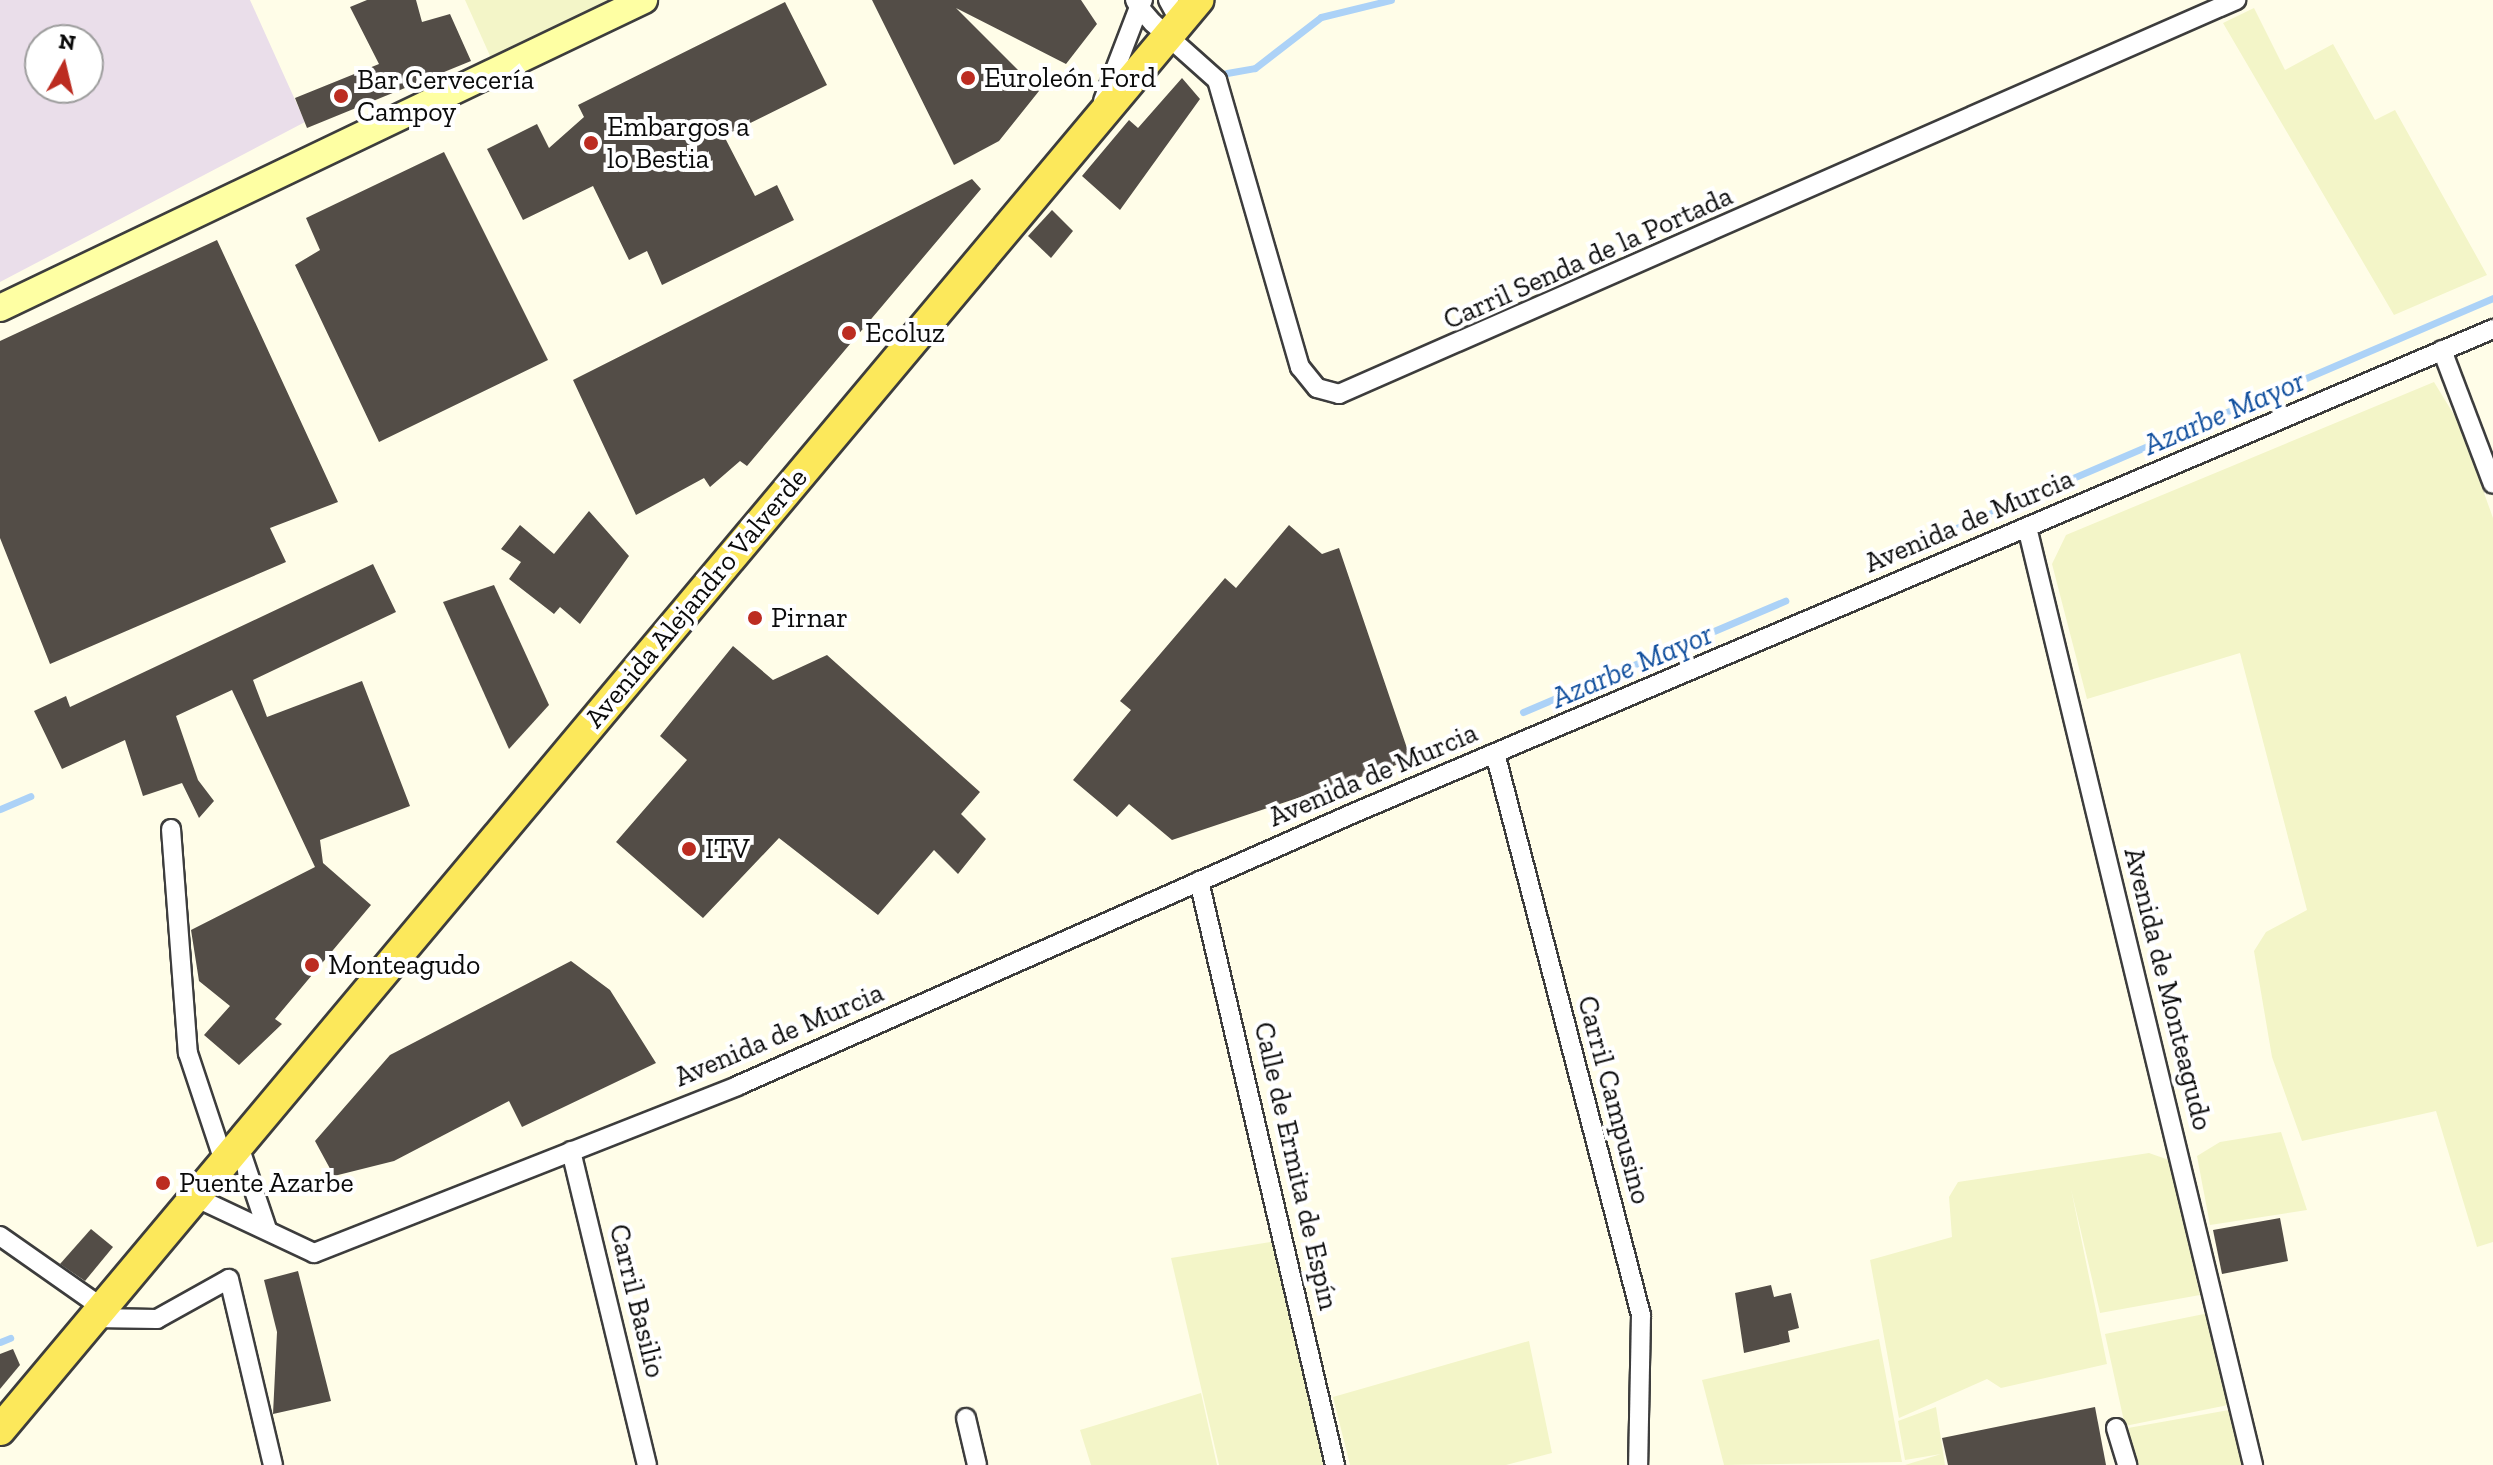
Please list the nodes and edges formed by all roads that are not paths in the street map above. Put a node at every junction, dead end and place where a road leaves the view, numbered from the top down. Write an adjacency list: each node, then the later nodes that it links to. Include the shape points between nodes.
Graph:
1 (644, 0): 6 (street)
2 (2236, 0): 4 (street, Carril Senda de la Portada, via 1339,394 1317,388 1300,367 1217,80)
3 (1139, 2): 4 (street, Carril Senda de la Portada); 5 (street)
4 (1178, 15): 5 (main road, Avenida Alejandro Valverde)
5 (1097, 117): 15 (main road, Avenida Alejandro Valverde)
6 (0, 308)
7 (2493, 329): 8 (street, Avenida de Murcia)
8 (2442, 350): 9 (street); 10 (street, Avenida de Murcia)
9 (2493, 484)
10 (2027, 527): 11 (street, Avenida de Murcia); 29 (street, Avenida de Monteagudo)
11 (1495, 753): 13 (street, Avenida de Murcia); 27 (street, Carril Campusino, via 1641,1315)
12 (171, 829): 15 (street, via 188,1053)
13 (1199, 881): 14 (street, Avenida de Murcia); 26 (street, Calle de Ermita de Espín)
14 (571, 1151): 18 (street, Avenida de Murcia, via 314,1253); 24 (street, Carril Basilio)
15 (232, 1155): 16 (main road, Avenida Alejandro Valverde); 18 (street)
16 (197, 1198): 18 (street, Avenida de Murcia, via 251,1220); 19 (main road, Avenida Alejandro Valverde)
17 (0, 1236): 19 (street)
18 (272, 1238)
19 (99, 1313): 22 (main road); 23 (street, via 157,1319 229,1279)
20 (966, 1418): 25 (street)
21 (2116, 1428): 28 (street)
22 (0, 1430)
23 (273, 1465)
24 (647, 1465)
25 (977, 1465)
26 (1335, 1465)
27 (1638, 1465)
28 (2127, 1465)
29 (2253, 1465)

